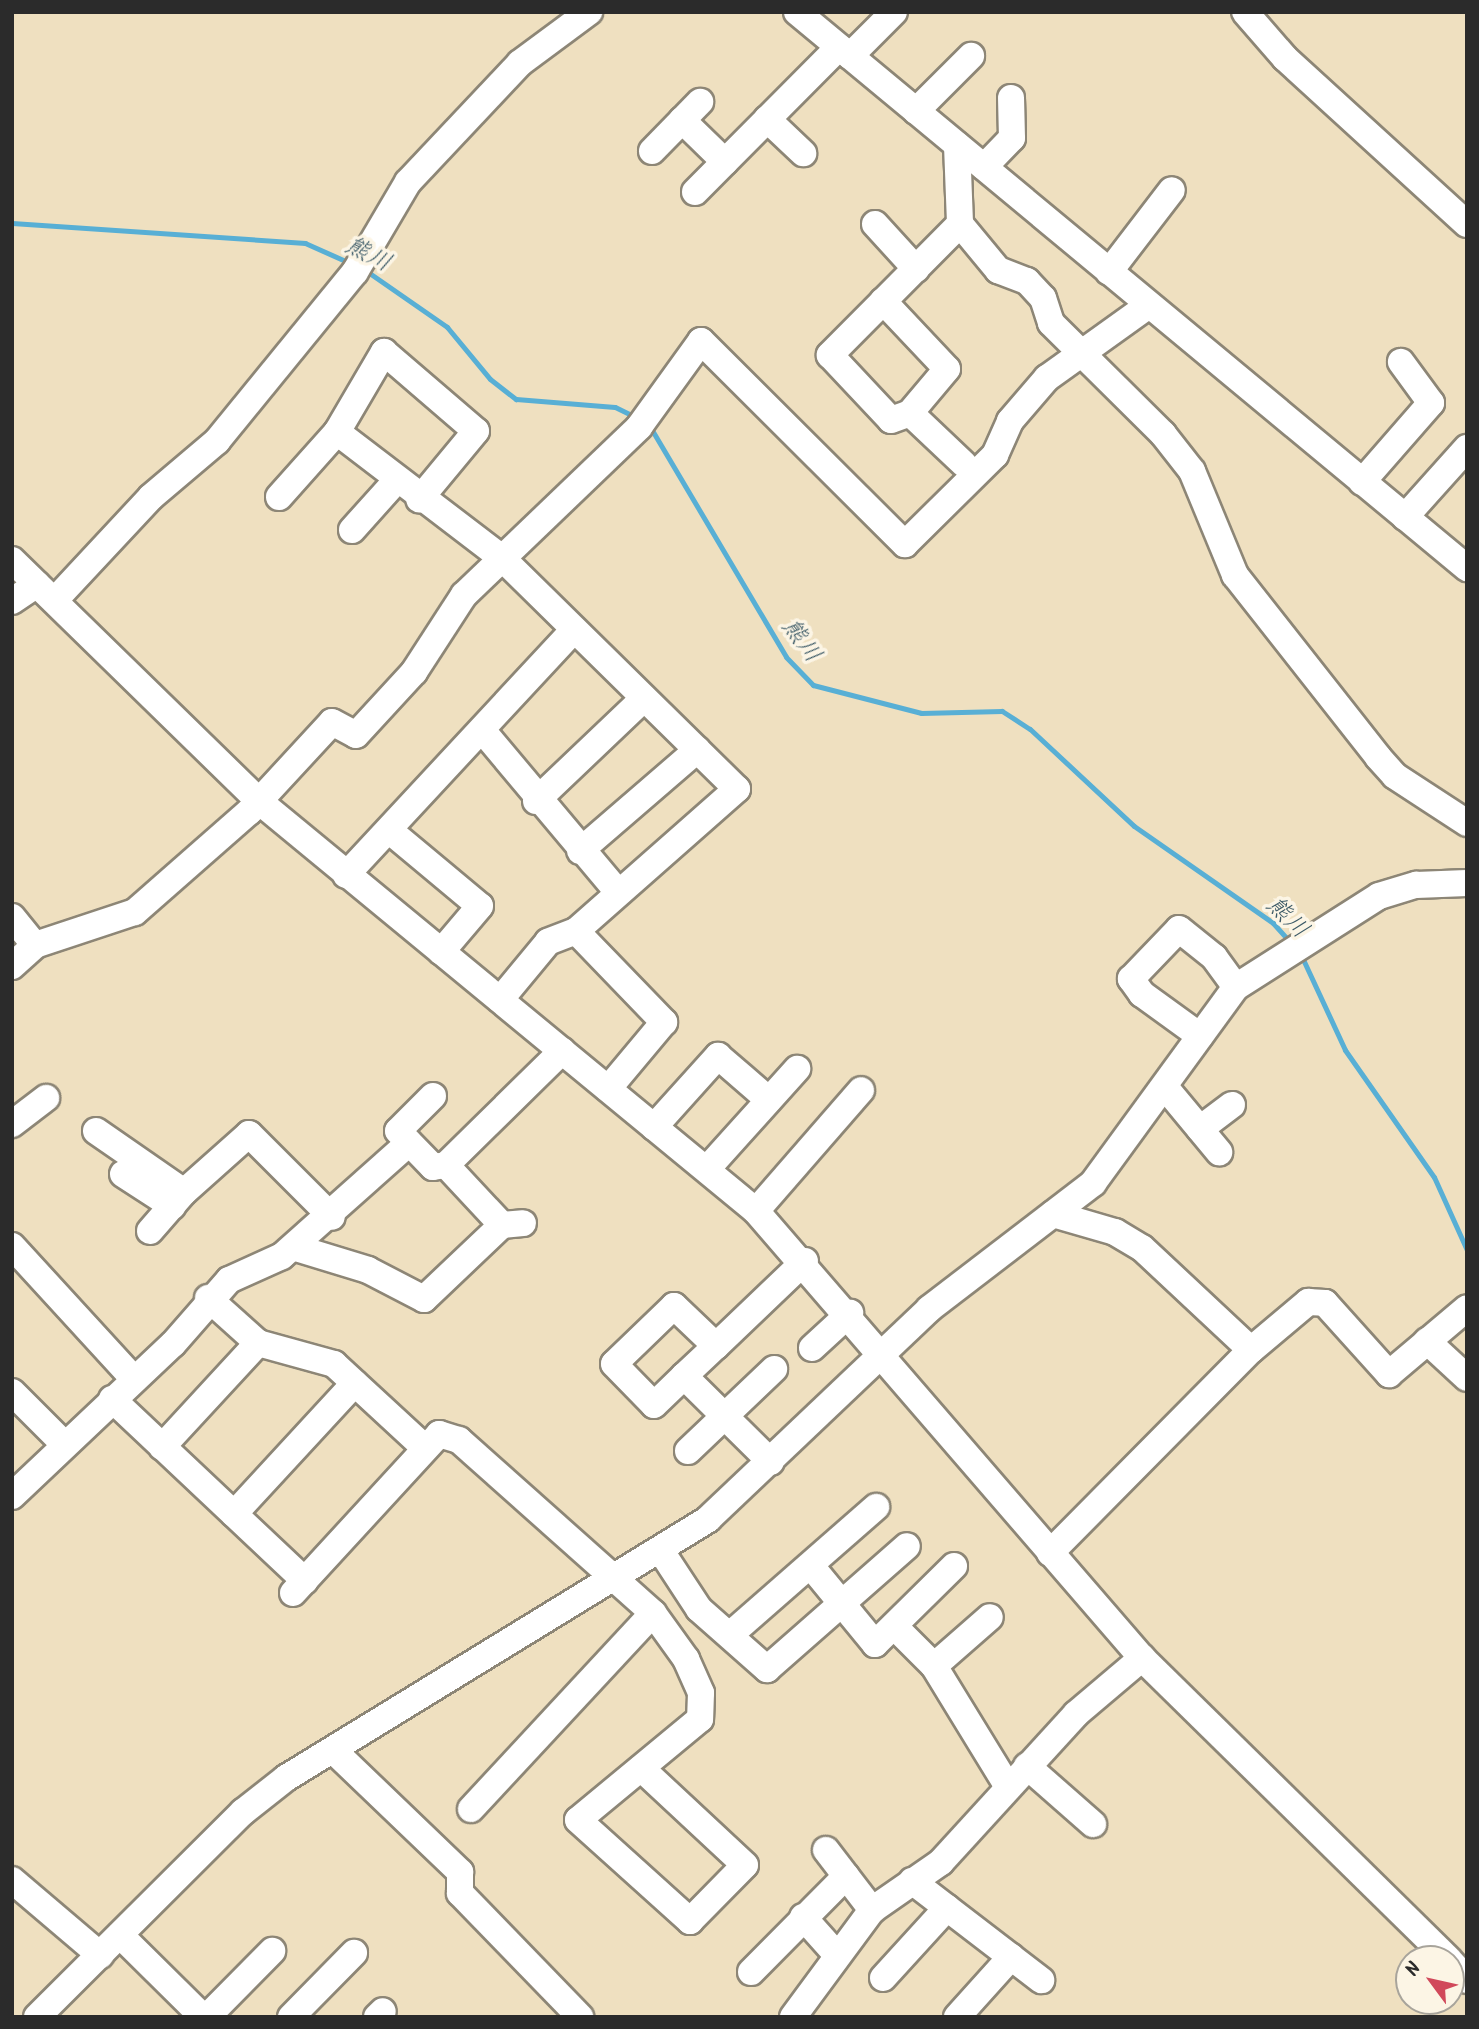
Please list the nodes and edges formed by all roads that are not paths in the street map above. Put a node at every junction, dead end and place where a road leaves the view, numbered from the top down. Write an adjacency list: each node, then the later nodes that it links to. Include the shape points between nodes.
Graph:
1 (589, 12): 39 (street, via 520,63 408,182 359,266 217,441)
2 (797, 12): 5 (street)
3 (894, 12): 5 (street)
4 (1245, 12): 19 (street, via 1284,58)
5 (845, 51): 8 (street); 9 (street)
6 (971, 56): 8 (street)
7 (1011, 98): 14 (street, via 1012,138)
8 (916, 111): 10 (street)
9 (768, 119): 12 (street); 13 (street)
10 (957, 145): 14 (street); 18 (street)
11 (652, 151): 13 (street, via 691,111)
12 (803, 153)
13 (725, 162): 16 (street)
14 (984, 167): 21 (street)
15 (1172, 190): 21 (street)
16 (695, 192)
17 (875, 224): 20 (street)
18 (960, 224): 20 (street); 24 (street, via 977,252 998,270 1027,281 1043,298 1051,323)
19 (1467, 224)
20 (916, 269): 22 (street)
21 (1109, 272): 23 (street)
22 (883, 301): 26 (street, via 947,369); 26 (street, via 830,355 891,421)
23 (1149, 305): 24 (street); 31 (street)
24 (1082, 355): 36 (street, via 1047,378 1010,421 995,455 905,544 701,341 644,421); 47 (street, via 1192,471 1235,575 1378,757)
25 (1401, 362): 31 (street, via 1431,404)
26 (910, 413): 29 (street)
27 (337, 432): 30 (street); 32 (street); 33 (street, via 384,352 476,431)
28 (1467, 448): 34 (street)
29 (964, 464)
30 (396, 481): 33 (street); 35 (street)
31 (1362, 481): 34 (street)
32 (279, 497)
33 (419, 500): 36 (street)
34 (1405, 517): 38 (street)
35 (352, 530)
36 (503, 559): 41 (street); 46 (street, via 464,595 414,672 356,735 331,722)
37 (12, 561): 39 (street)
38 (1467, 568)
39 (46, 592): 40 (street); 46 (street)
40 (12, 601)
41 (574, 629): 42 (street); 43 (street)
42 (644, 698): 44 (street); 45 (street)
43 (482, 730): 45 (street); 48 (street)
44 (697, 750): 49 (street); 52 (street, via 737,789)
45 (536, 801): 49 (street)
46 (260, 802): 50 (street); 55 (street, via 135,912)
47 (1467, 823)
48 (390, 831): 50 (street); 56 (street, via 480,906)
49 (580, 851): 52 (street)
50 (346, 875): 56 (street)
51 (1467, 883): 58 (street, via 1416,885 1379,896)
52 (618, 892): 54 (street)
53 (12, 917): 55 (street)
54 (576, 931): 59 (street, via 548,942); 64 (street, via 664,1022)
55 (35, 945): 57 (street)
56 (441, 952): 59 (street)
57 (12, 967)
58 (1236, 987): 60 (street); 60 (street, via 1214,957 1179,929 1131,979)
59 (500, 1000): 61 (street)
60 (1200, 1036): 63 (street)
61 (562, 1051): 64 (street); 76 (street)
62 (797, 1069): 68 (street)
63 (1165, 1087): 72 (street); 81 (street, via 1093,1183)
64 (608, 1089): 71 (street)
65 (861, 1090): 80 (street)
66 (433, 1096): 74 (street, via 398,1131)
67 (46, 1098): 70 (street)
68 (769, 1100): 71 (street, via 718,1056); 77 (street)
69 (1232, 1105): 72 (street)
70 (12, 1124)
71 (654, 1127): 77 (street)
72 (1200, 1129): 75 (street)
73 (96, 1131): 79 (street)
74 (409, 1143): 76 (street, via 433,1167); 82 (street)
75 (1219, 1152)
76 (446, 1165): 85 (street, via 512,1224 424,1300 368,1270)
77 (707, 1169): 80 (street)
78 (123, 1174): 79 (street)
79 (178, 1199): 82 (street, via 249,1134); 83 (street)
80 (756, 1210): 86 (street)
81 (1053, 1214): 94 (street, via 1115,1232 1142,1248); 95 (street)
82 (332, 1217): 85 (street)
83 (150, 1231)
84 (12, 1246): 98 (street)
85 (293, 1247): 87 (street, via 229,1280)
86 (805, 1261): 89 (street); 92 (street)
87 (208, 1298): 91 (street); 98 (street, via 173,1344)
88 (1467, 1308): 90 (street)
89 (850, 1313): 93 (street); 95 (street)
90 (1427, 1341): 94 (street, via 1389,1374 1325,1303 1308,1302); 99 (street)
91 (258, 1343): 100 (street, via 334,1364); 105 (street)
92 (716, 1346): 97 (street); 97 (street, via 674,1306 614,1364 654,1405)
93 (812, 1348)
94 (1251, 1350): 114 (street)
95 (881, 1353): 108 (street); 114 (street)
96 (774, 1368): 103 (street)
97 (684, 1376): 103 (street)
98 (132, 1377): 102 (street)
99 (1467, 1378)
100 (355, 1383): 106 (street); 111 (street)
101 (12, 1392): 104 (street)
102 (112, 1399): 104 (street); 105 (street)
103 (725, 1416): 107 (street); 108 (street)
104 (65, 1445): 109 (street)
105 (162, 1447): 111 (street)
106 (425, 1448): 111 (street, via 299,1587); 117 (street, via 439,1434 459,1440)
107 (688, 1451)
108 (771, 1462): 113 (street)
109 (12, 1496)
110 (876, 1507): 115 (street)
111 (234, 1514)
112 (907, 1546): 118 (street)
113 (661, 1551): 117 (street); 122 (street, via 699,1609)
114 (1050, 1553): 123 (street)
115 (811, 1566): 118 (street); 122 (street)
116 (954, 1566): 121 (street)
117 (612, 1576): 119 (street); 125 (street)
118 (842, 1605): 121 (street, via 874,1644); 122 (street, via 767,1669)
119 (653, 1613): 127 (street, via 701,1693 700,1719); 129 (street)
120 (990, 1617): 124 (street)
121 (894, 1626): 124 (street)
122 (732, 1634)
123 (1142, 1658): 126 (street, via 1076,1714); 139 (street)
124 (934, 1666): 128 (street)
125 (334, 1751): 138 (street, via 243,1812); 151 (street, via 460,1872 460,1893)
126 (1027, 1766): 128 (street); 130 (street)
127 (641, 1768): 127 (street, via 745,1865 690,1921 578,1820)
128 (1007, 1785): 134 (street, via 941,1862)
129 (471, 1809)
130 (1093, 1824)
131 (827, 1850): 132 (street)
132 (846, 1876): 136 (street); 137 (street)
133 (12, 1880): 142 (street)
134 (912, 1881): 135 (street); 136 (street)
135 (947, 1908): 144 (street); 146 (street)
136 (872, 1910): 143 (street)
137 (803, 1917): 143 (street); 145 (street)
138 (120, 1935): 142 (street); 149 (street)
139 (1434, 1945)
140 (272, 1951): 149 (street)
141 (354, 1953): 150 (street)
142 (100, 1955): 148 (street)
143 (837, 1955): 152 (street)
144 (1011, 1957): 147 (street); 153 (street)
145 (751, 1972)
146 (883, 1978)
147 (1041, 1980)
148 (37, 2017)
149 (205, 2017)
150 (291, 2017)
151 (580, 2017)
152 (793, 2017)
153 (957, 2017)

